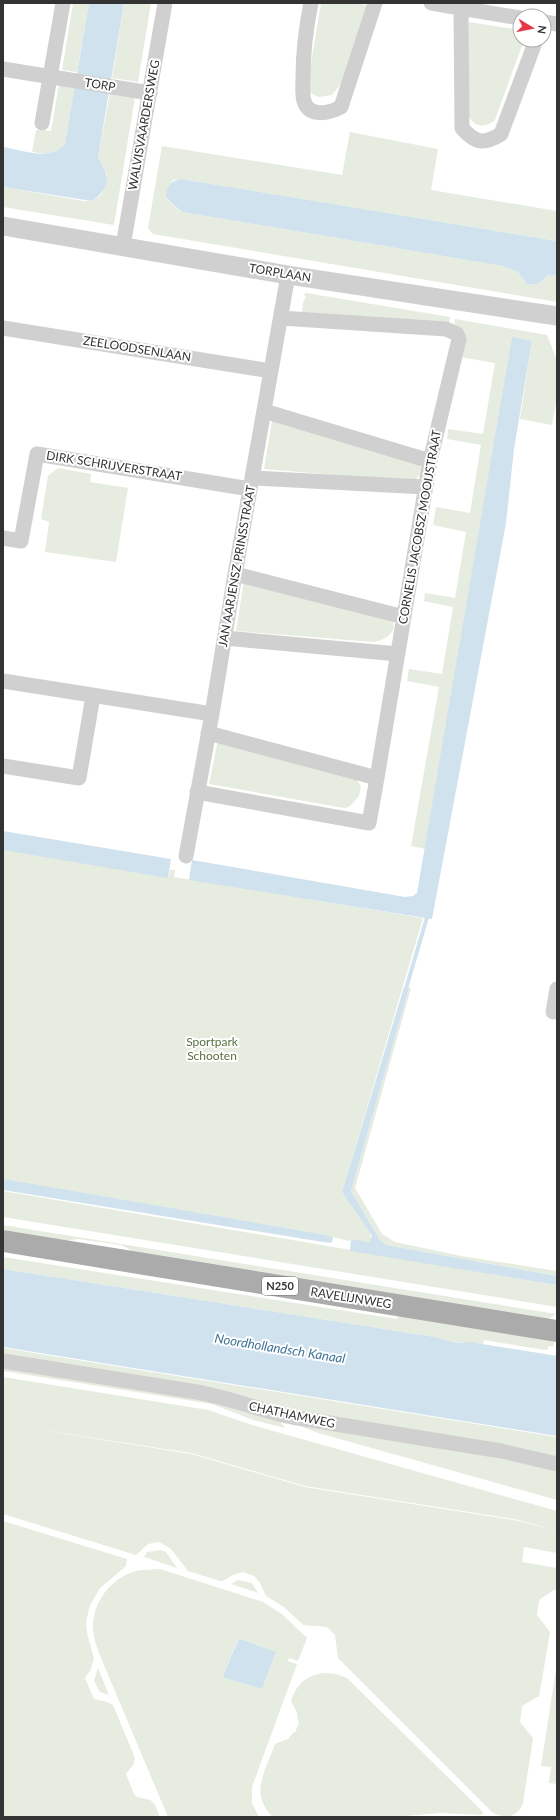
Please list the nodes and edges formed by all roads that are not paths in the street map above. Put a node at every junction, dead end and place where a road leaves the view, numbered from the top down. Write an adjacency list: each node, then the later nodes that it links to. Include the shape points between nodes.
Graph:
1 (62, 3): 10 (street)
2 (165, 3): 11 (street, WALVISVAARDERSWEG)
3 (311, 3): 4 (street, via 304,40 303,90 304,102 310,110 318,113 332,112 341,107)
4 (374, 3)
5 (431, 3): 6 (street)
6 (461, 8): 7 (street); 8 (street, via 462,128 469,136 480,142 501,134)
7 (512, 17)
8 (533, 48)
9 (3, 69): 10 (street, TORP)
10 (50, 77): 11 (street, TORP); 12 (street)
11 (150, 93): 14 (street, WALVISVAARDERSWEG)
12 (42, 123)
13 (3, 226): 14 (street, TORPLAAN)
14 (123, 246): 15 (street, TORPLAAN)
15 (288, 275): 16 (street, TORPLAAN); 17 (street, JAN AARJENSZ PRINSSTRAAT)
16 (549, 315)
17 (280, 318): 19 (street, JAN AARJENSZ PRINSSTRAAT); 21 (street, CORNELIS JACOBSZ MOOIJSTRAAT, via 446,329 457,334 458,346)
18 (3, 328): 19 (street, ZEELOODSENLAAN)
19 (271, 371): 20 (street, JAN AARJENSZ PRINSSTRAAT)
20 (264, 411): 21 (street); 22 (street, JAN AARJENSZ PRINSSTRAAT)
21 (430, 460): 23 (street, CORNELIS JACOBSZ MOOIJSTRAAT)
22 (251, 483): 23 (street); 24 (street, DIRK SCHRIJVERSTRAAT, via 37,454 21,541); 25 (street, JAN AARJENSZ PRINSSTRAAT)
23 (425, 487): 26 (street, CORNELIS JACOBSZ MOOIJSTRAAT)
24 (3, 538)
25 (235, 574): 26 (street); 27 (street, JAN AARJENSZ PRINSSTRAAT)
26 (404, 617): 28 (street, CORNELIS JACOBSZ MOOIJSTRAAT)
27 (225, 638): 28 (street); 31 (street, JAN AARJENSZ PRINSSTRAAT)
28 (398, 654): 34 (street, CORNELIS JACOBSZ MOOIJSTRAAT)
29 (3, 681): 30 (street)
30 (93, 696): 31 (street); 33 (street, via 79,778)
31 (212, 714): 32 (street, JAN AARJENSZ PRINSSTRAAT)
32 (208, 734): 34 (street); 35 (street, JAN AARJENSZ PRINSSTRAAT)
33 (3, 766)
34 (377, 778): 35 (street, CORNELIS JACOBSZ MOOIJSTRAAT, via 369,823)
35 (198, 792): 36 (street, JAN AARJENSZ PRINSSTRAAT)
36 (186, 856)
37 (557, 989): 38 (street)
38 (553, 1012)
39 (3, 1241): 40 (main road, RAVELIJNWEG / N250)
40 (557, 1331)
41 (3, 1361): 42 (street, CHATHAMWEG, via 198,1392 223,1397 267,1412 501,1451)
42 (557, 1464)

